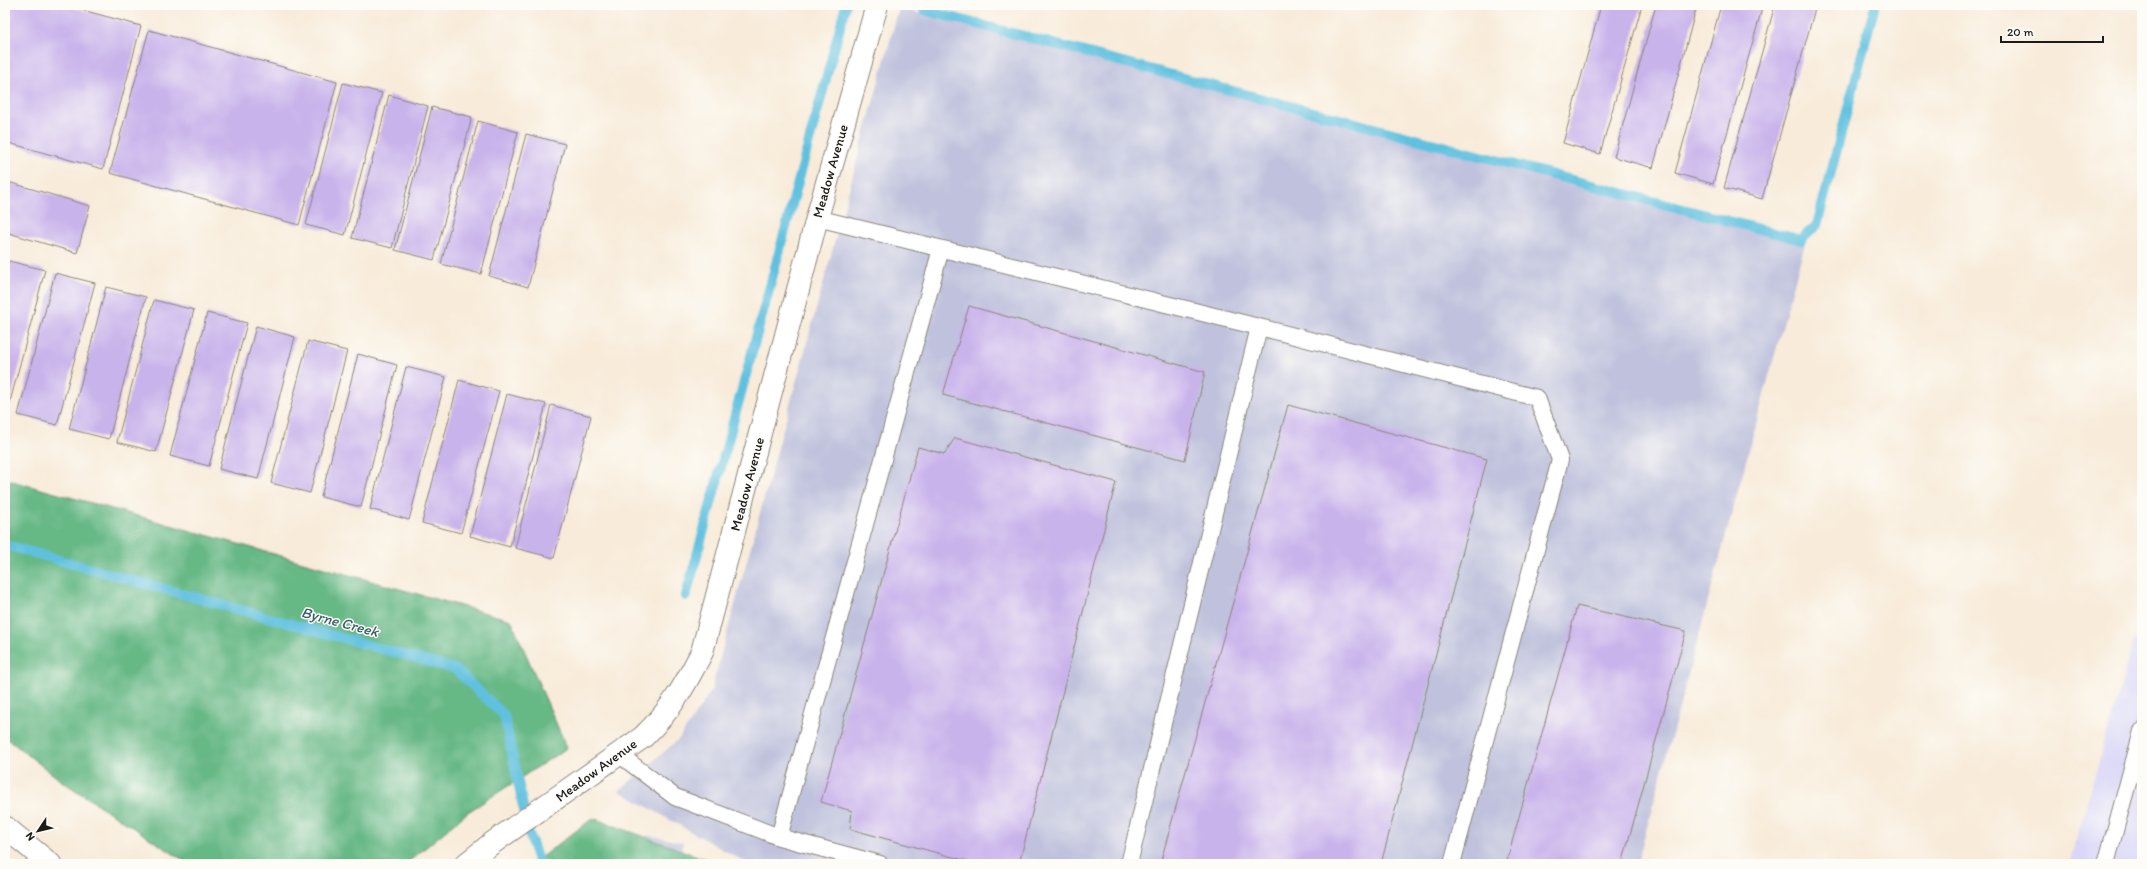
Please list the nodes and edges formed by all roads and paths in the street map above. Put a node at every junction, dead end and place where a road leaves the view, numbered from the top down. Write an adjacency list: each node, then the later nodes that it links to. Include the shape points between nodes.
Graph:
1 (877, 5): 2 (street, Meadow Avenue)
2 (817, 218): 3 (lane); 6 (street, Meadow Avenue, via 702,652 685,686 664,717)
3 (941, 249): 4 (lane); 8 (lane)
4 (1259, 327): 12 (lane); 13 (lane, via 1537,398 1560,460)
5 (2142, 731): 14 (lane)
6 (620, 755): 8 (lane, via 675,797); 10 (street, Meadow Avenue)
7 (5, 827): 9 (street)
8 (779, 837): 11 (lane)
9 (50, 864)
10 (466, 864)
11 (880, 864)
12 (1129, 864)
13 (1452, 864)
14 (2106, 864)

